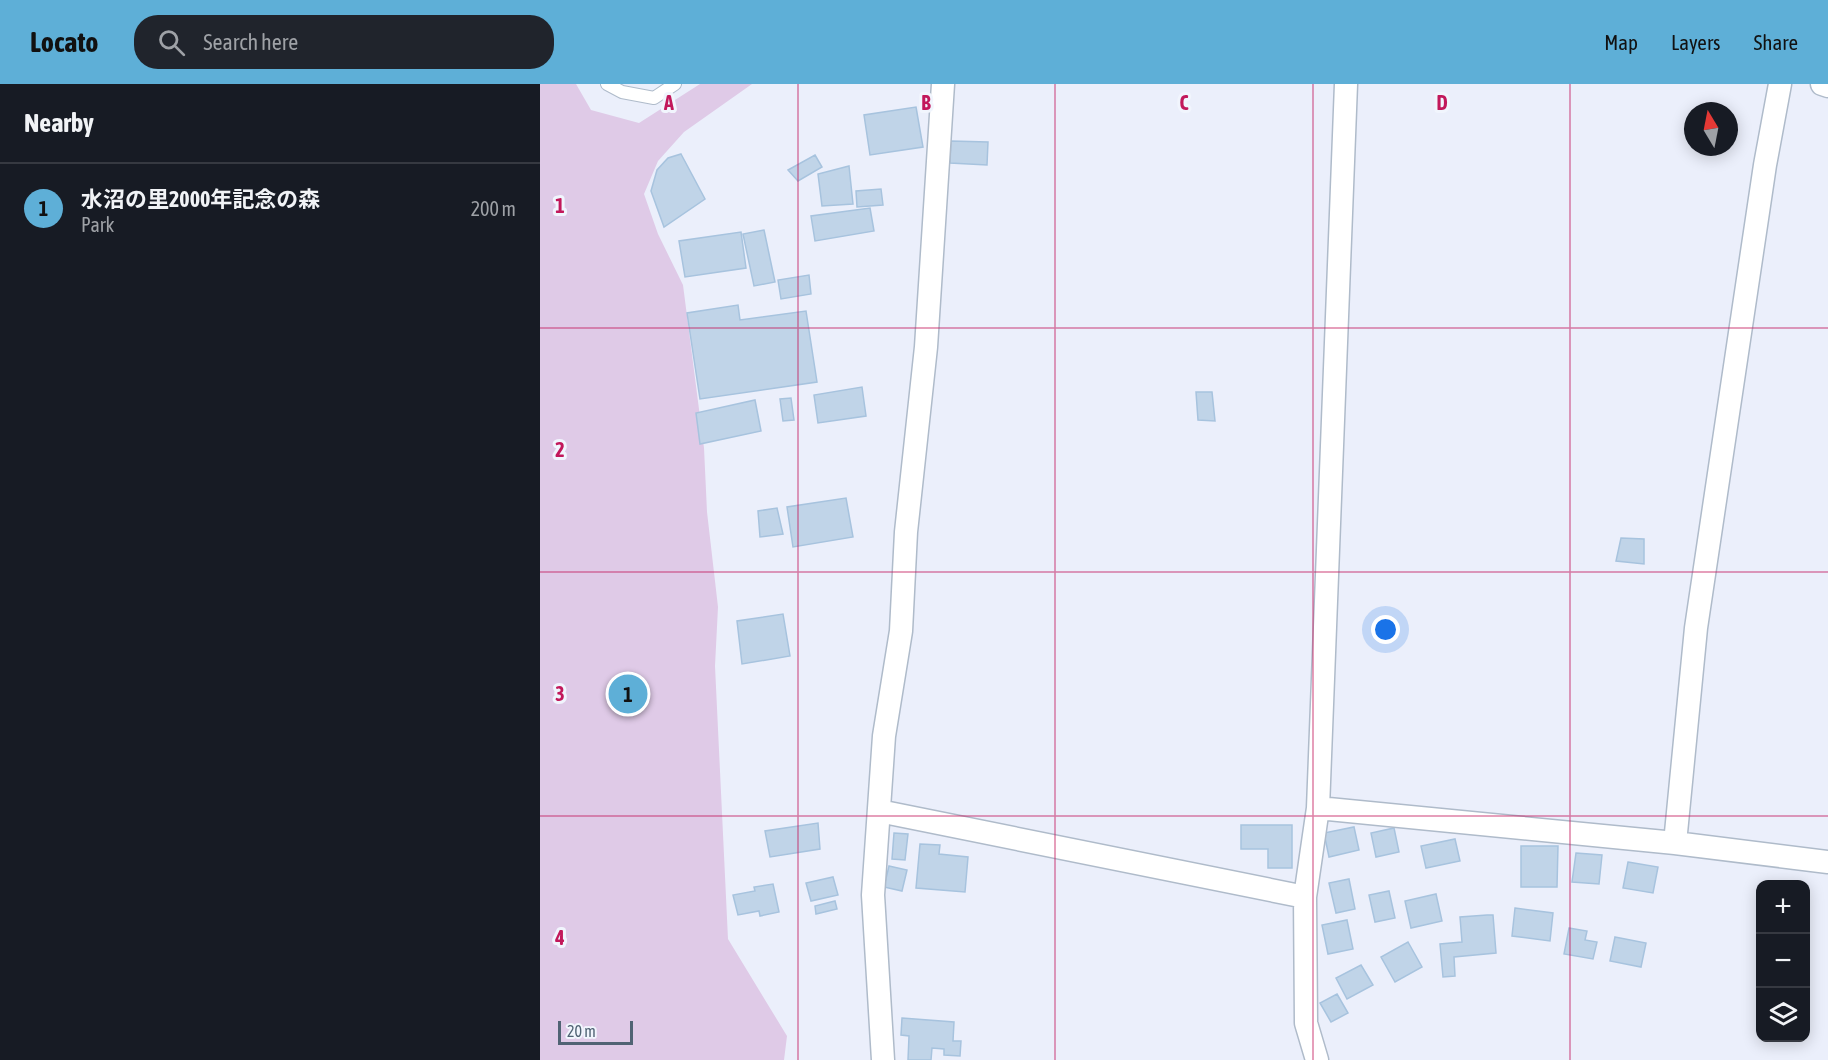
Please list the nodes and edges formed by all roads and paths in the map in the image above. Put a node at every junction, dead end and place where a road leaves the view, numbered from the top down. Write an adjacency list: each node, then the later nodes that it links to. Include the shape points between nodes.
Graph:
1 (607, 84): 2 (lane, via 622,92 654,98)
2 (675, 84)
3 (943, 84): 9 (street, via 926,347 906,532 901,631 884,736)
4 (1346, 84): 8 (street)
5 (1780, 84): 10 (street, via 1696,628)
6 (1822, 84): 7 (street)
7 (1828, 86)
8 (1318, 808): 10 (street); 12 (street)
9 (879, 811): 12 (street); 13 (street, via 873,895)
10 (1675, 843): 11 (street)
11 (1828, 862)
12 (1305, 897): 14 (street, via 1306,1023)
13 (883, 1060)
14 (1317, 1060)

